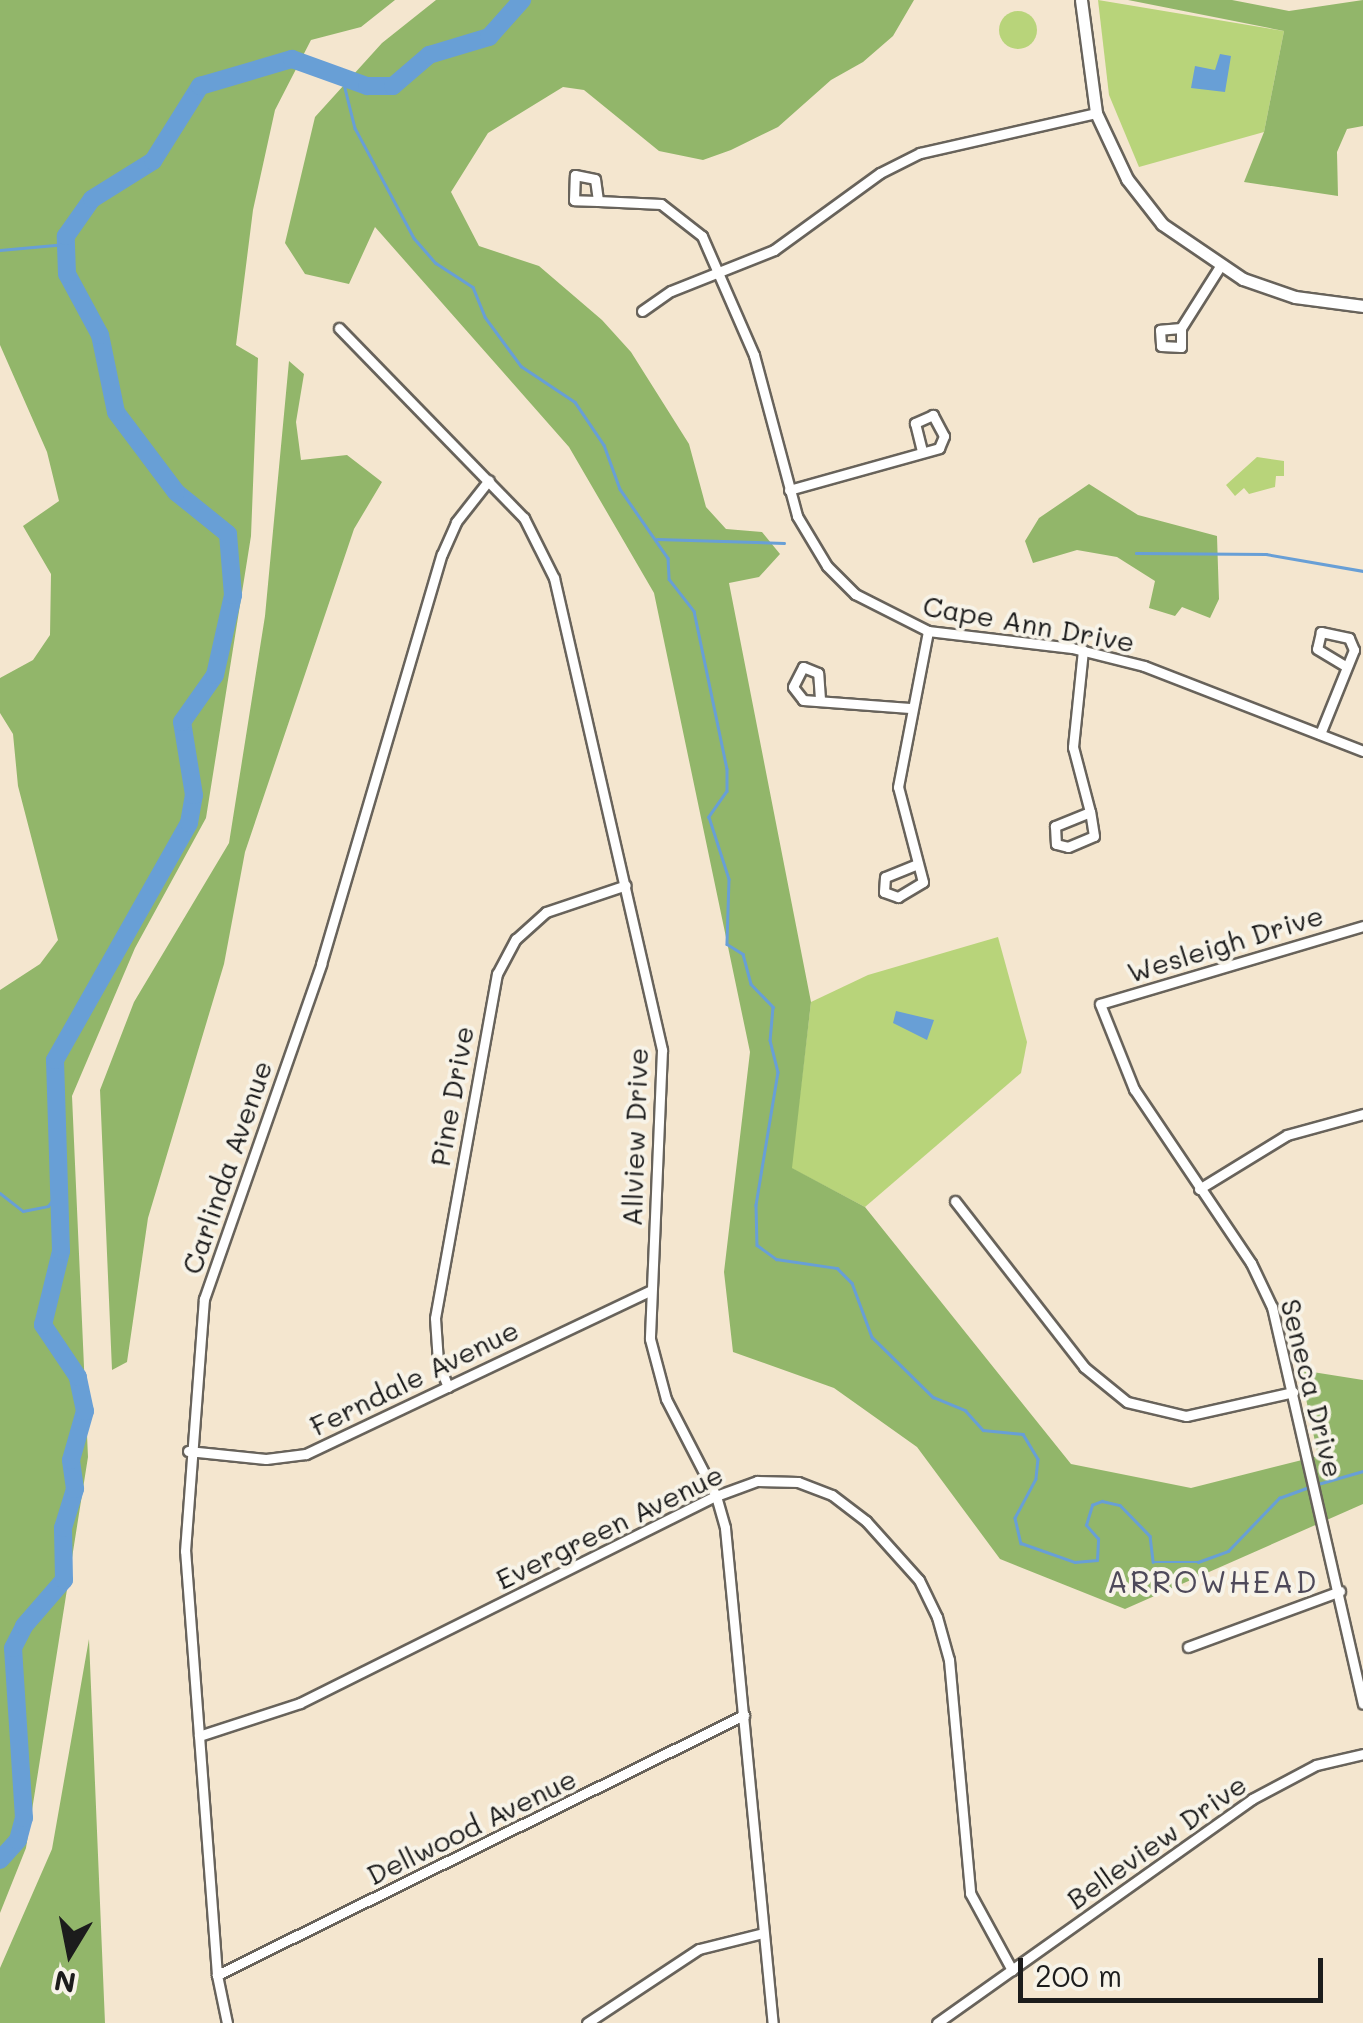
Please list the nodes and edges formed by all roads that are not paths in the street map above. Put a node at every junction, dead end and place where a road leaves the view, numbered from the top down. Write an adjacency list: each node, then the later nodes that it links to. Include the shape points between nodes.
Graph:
1 (1081, 0): 2 (street)
2 (1096, 113): 4 (street, via 1141,199); 5 (street, via 920,153 880,173 774,250)
3 (598, 200): 5 (street, Cape Ann Drive, via 647,201 688,218)
4 (1219, 268): 6 (street, via 1279,293); 9 (street)
5 (719, 271): 7 (street); 12 (street, Cape Ann Drive, via 762,379)
6 (1363, 306)
7 (642, 311)
8 (339, 328): 11 (street, Allview Drive)
9 (1181, 328)
10 (922, 451): 12 (street)
11 (489, 480): 22 (street, Allview Drive, via 524,518 550,565); 31 (street, Carlinda Avenue, via 456,522 442,554 321,964 210,1274)
12 (788, 490): 13 (street, Cape Ann Drive, via 805,535 840,580 884,614)
13 (928, 631): 14 (street, Cape Ann Drive); 17 (street)
14 (1084, 650): 18 (street, Cape Ann Drive, via 1144,666); 20 (street, via 1073,747)
15 (1345, 666): 15 (street, via 1316,649 1321,632 1352,642); 18 (street)
16 (820, 699): 17 (street)
17 (910, 708): 21 (street, via 898,787)
18 (1320, 734): 19 (street, Cape Ann Drive)
19 (1363, 751)
20 (1090, 812): 20 (street, via 1055,826 1056,844 1068,847 1094,836)
21 (915, 865): 21 (street, via 924,882 917,891 892,898 884,892 885,877)
22 (626, 885): 28 (street, Allview Drive, via 664,1070); 29 (street, Pine Drive, via 546,912 516,939 497,974 436,1318 438,1362)
23 (1363, 926): 24 (street, Wesleigh Drive)
24 (1100, 1004): 26 (street, Seneca Drive, via 1134,1089)
25 (1363, 1114): 26 (street, via 1287,1135)
26 (1199, 1189): 30 (street, Seneca Drive, via 1259,1276)
27 (955, 1200): 30 (street, via 1084,1368 1118,1396 1186,1416)
28 (649, 1291): 29 (street, Ferndale Avenue); 32 (street, Allview Drive, via 658,1378)
29 (448, 1387): 31 (street, Ferndale Avenue, via 306,1454 266,1459)
30 (1293, 1392): 33 (street, Seneca Drive)
31 (188, 1451): 37 (street, Carlinda Avenue, via 185,1550)
32 (716, 1496): 36 (street, Allview Drive); 37 (street, Evergreen Avenue, via 300,1703); 40 (street, Evergreen Avenue, via 757,1481 816,1488 866,1521 919,1580 949,1660 970,1893)
33 (1340, 1592): 34 (street); 35 (street, Seneca Drive)
34 (1188, 1647)
35 (1363, 1704)
36 (744, 1715): 39 (street, Allview Drive); 41 (street, Dellwood Avenue)
37 (199, 1736): 41 (street, Carlinda Avenue)
38 (1363, 1754): 40 (street, Belleview Drive, via 1273,1786)
39 (760, 1934): 43 (street, via 699,1949); 44 (street, Allview Drive)
40 (1012, 1970): 45 (street, Belleview Drive)
41 (217, 1975): 42 (street, Carlinda Avenue)
42 (227, 2023)
43 (588, 2023)
44 (773, 2023)
45 (937, 2023)

